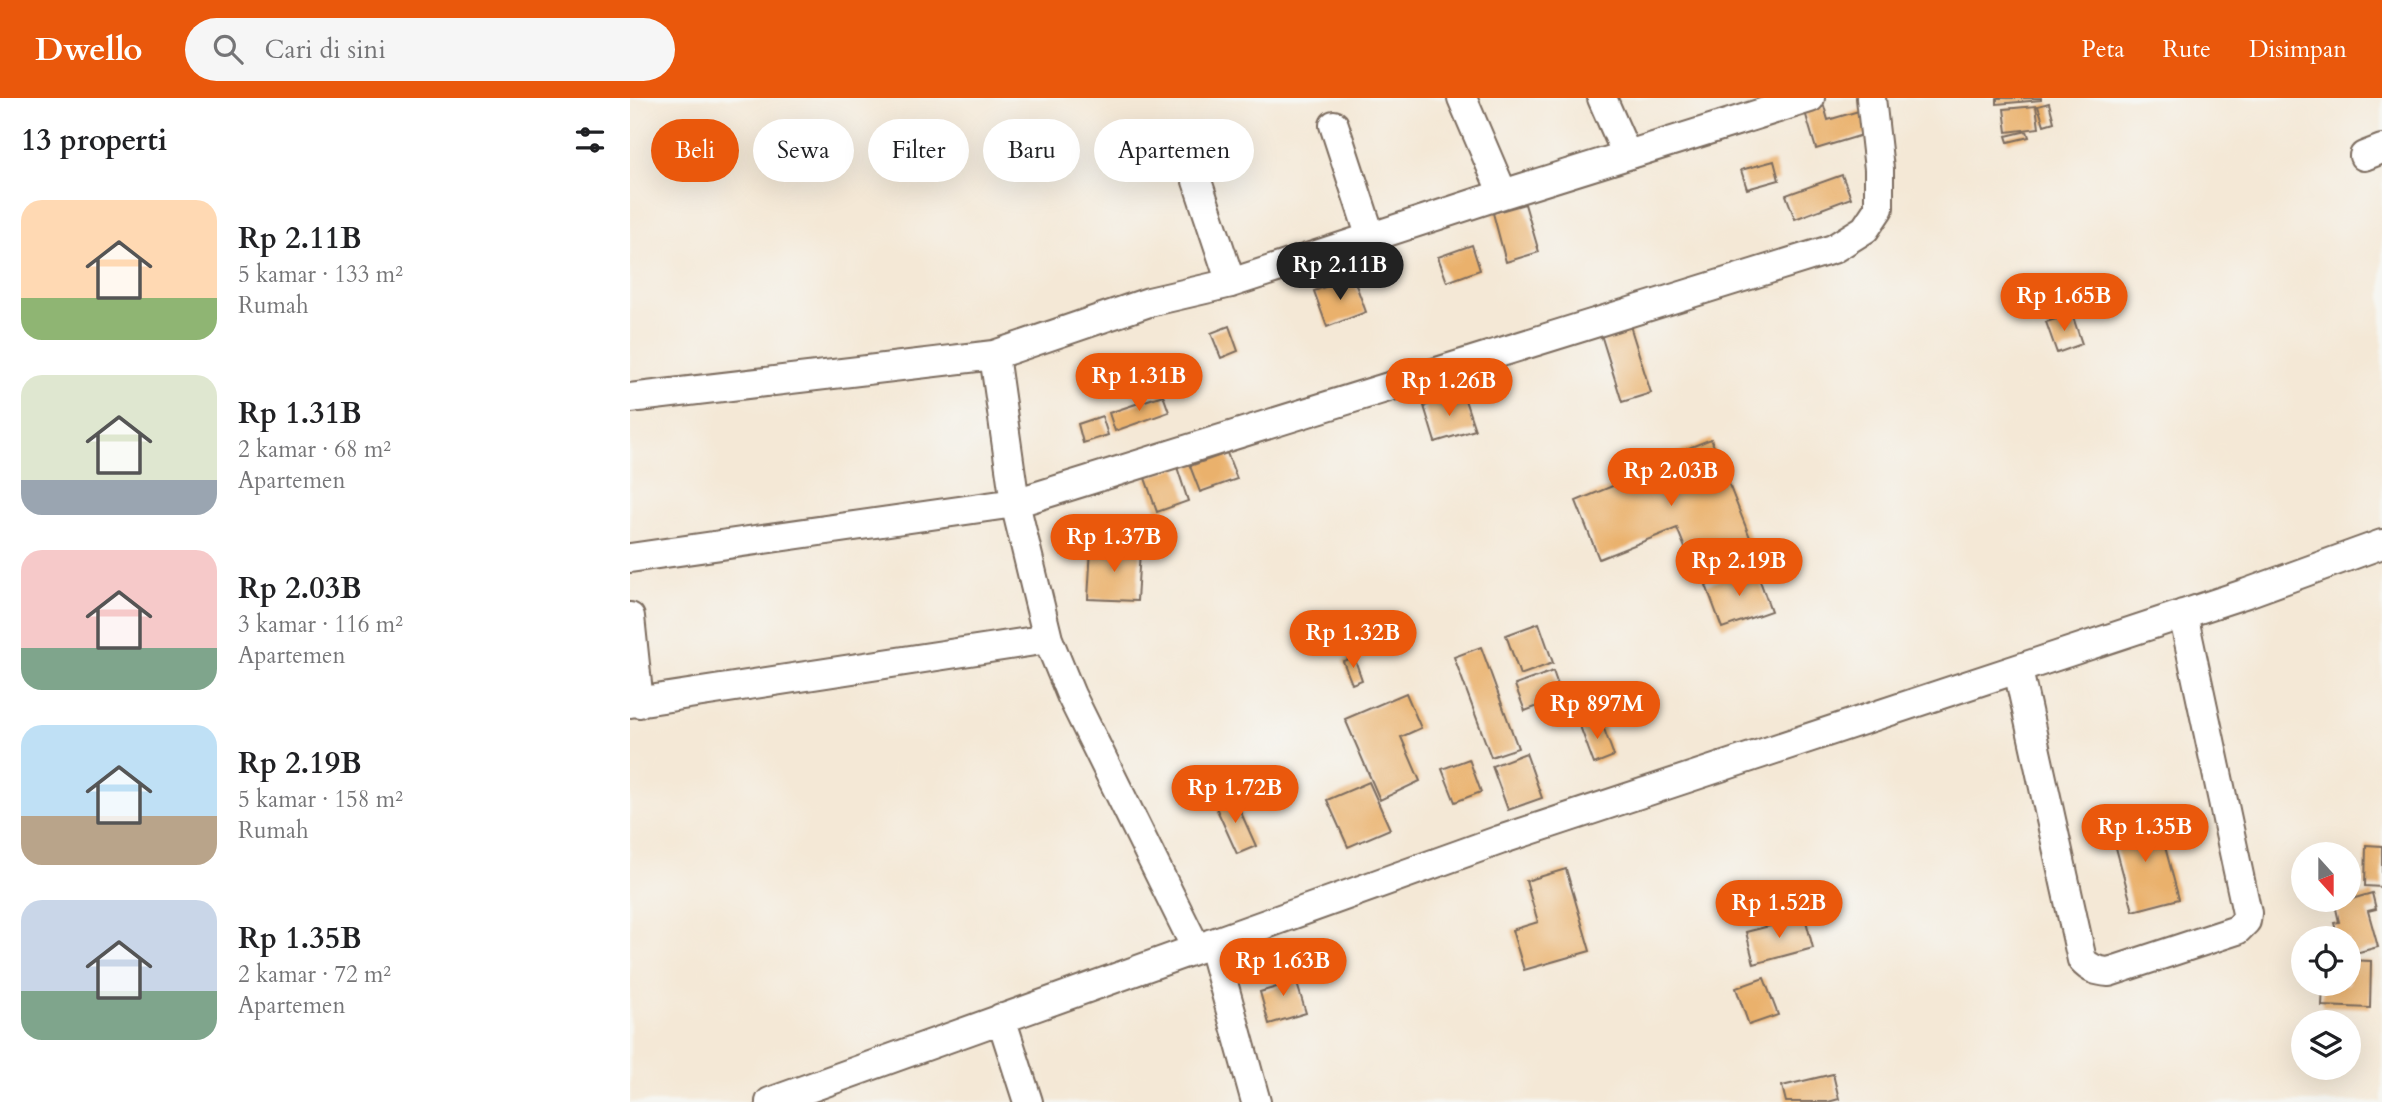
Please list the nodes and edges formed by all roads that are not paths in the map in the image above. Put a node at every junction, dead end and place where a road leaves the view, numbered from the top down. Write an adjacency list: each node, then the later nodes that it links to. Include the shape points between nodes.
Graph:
1 (1462, 98): 9 (street)
2 (1602, 98): 7 (street)
3 (1810, 98): 5 (street)
4 (1871, 98): 14 (street, via 1878,208 1864,229 1833,249)
5 (1745, 108): 7 (street)
6 (1334, 125): 10 (street)
7 (1628, 155): 9 (street)
8 (1198, 182): 11 (street)
9 (1503, 194): 10 (street)
10 (1371, 238): 11 (street)
11 (1231, 283): 12 (street, via 1149,302)
12 (994, 355): 13 (street); 14 (street)
13 (630, 398)
14 (1015, 503): 16 (street); 19 (street)
15 (2382, 544): 17 (street)
16 (630, 558)
17 (2183, 614): 20 (street); 20 (street, via 2247,913 2237,930 2109,972 2098,972 2082,960)
18 (630, 617): 21 (street)
19 (1048, 639): 21 (street); 22 (street, via 1070,695)
20 (2018, 670): 22 (street, via 1500,840)
21 (634, 703)
22 (1204, 945): 23 (street); 27 (street)
23 (1001, 1018): 24 (street); 26 (street)
24 (821, 1093): 25 (street)
25 (770, 1102)
26 (1028, 1102)
27 (1256, 1102)

